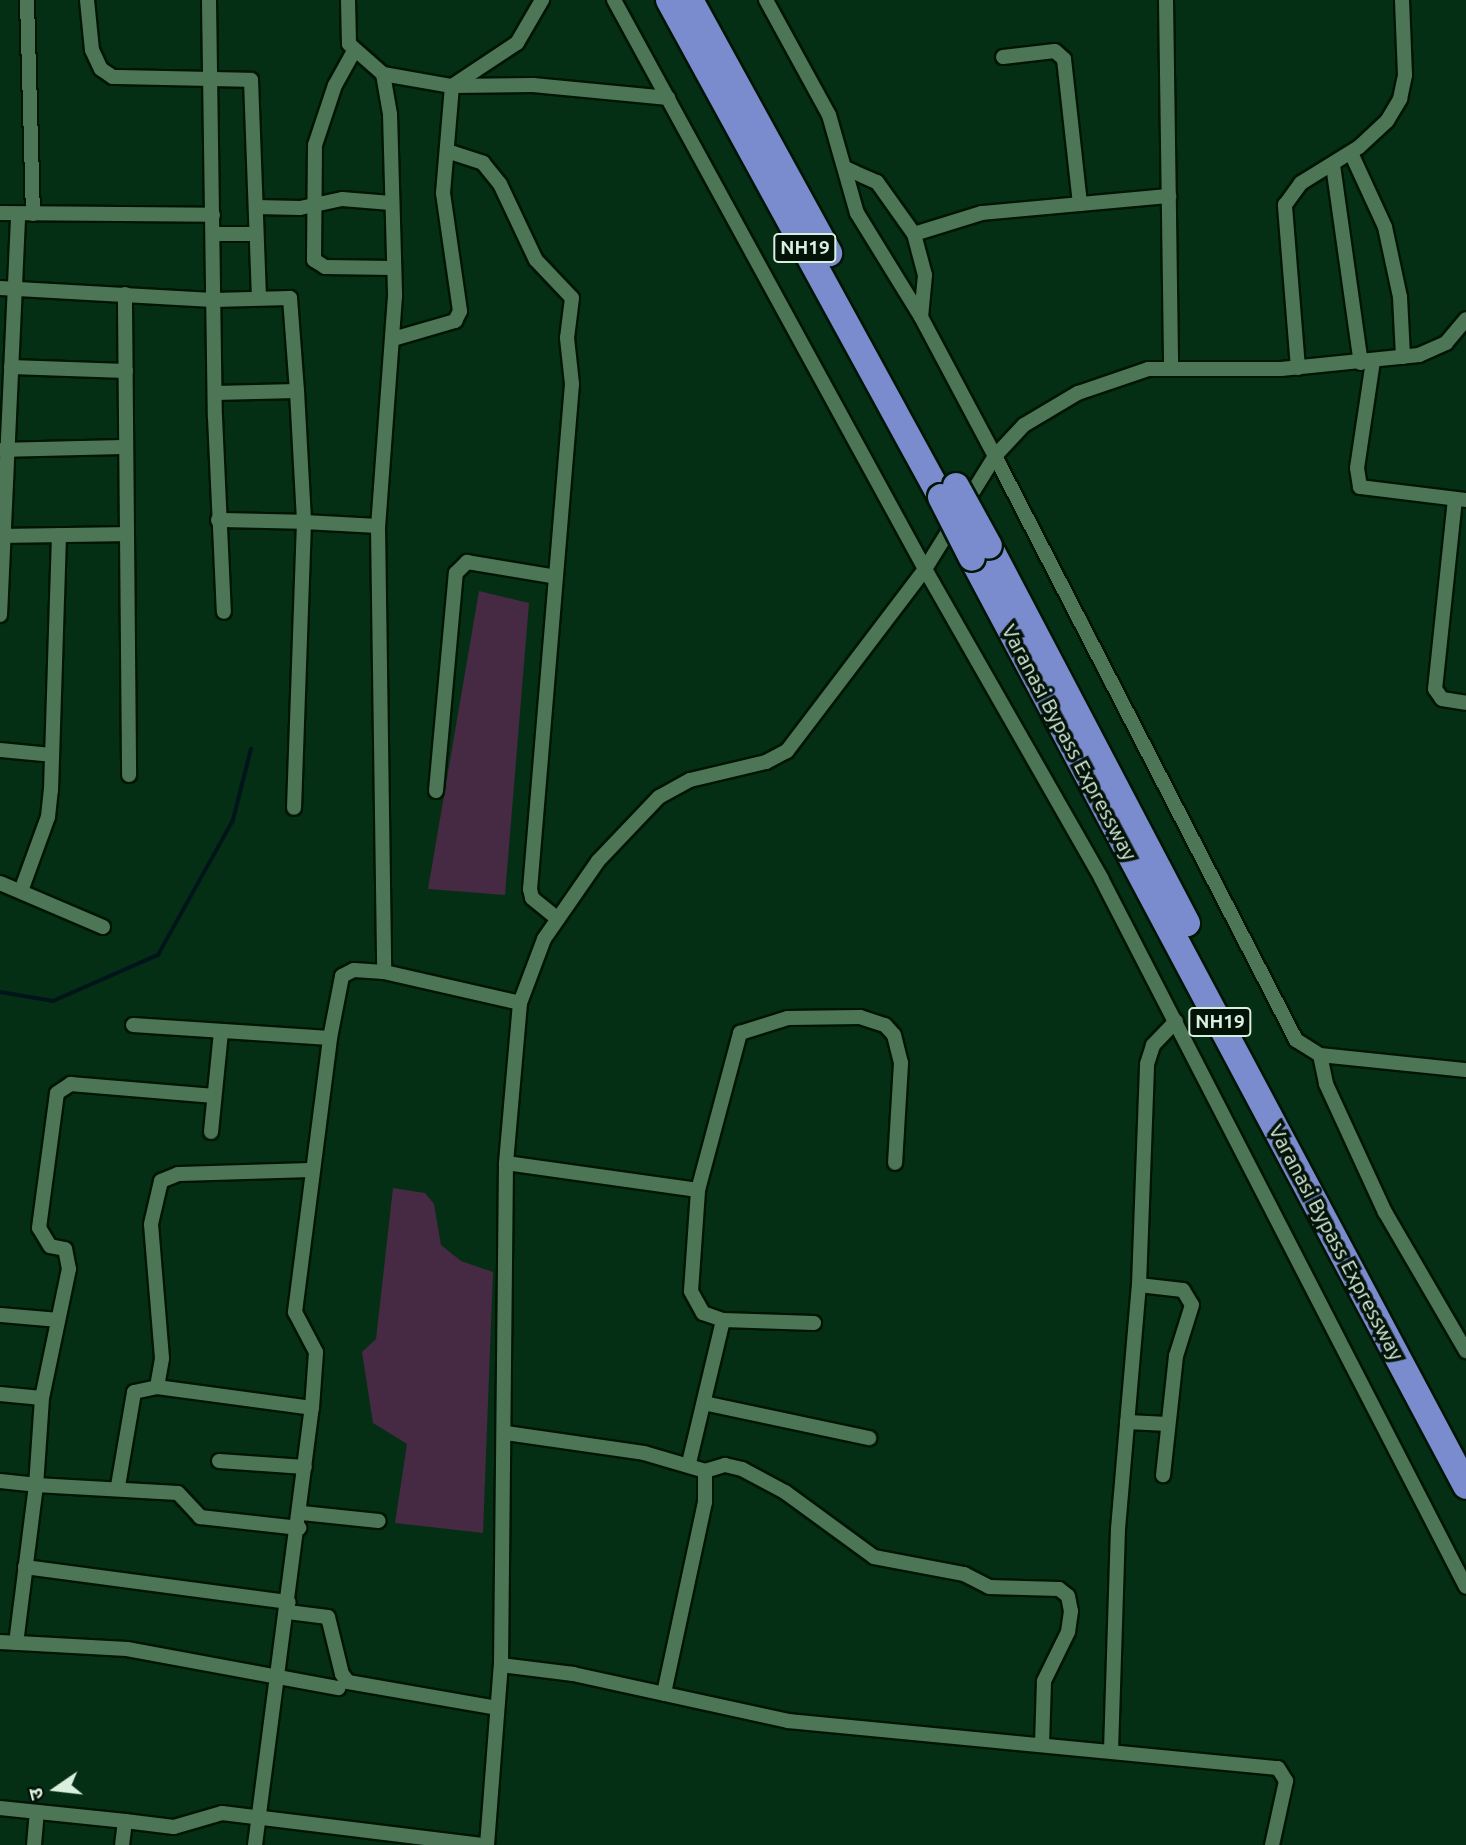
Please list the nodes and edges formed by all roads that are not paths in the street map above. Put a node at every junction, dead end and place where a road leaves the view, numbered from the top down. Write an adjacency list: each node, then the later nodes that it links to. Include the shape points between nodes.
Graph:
1 (27, 0): 29 (street)
2 (87, 0): 15 (street, via 92,50 101,69 113,77)
3 (209, 0): 15 (street)
4 (348, 0): 12 (street)
5 (542, 0): 16 (street, via 517,43)
6 (614, 0): 17 (street)
7 (669, 0): 53 (highway, Varanasi Bypass Expressway / NH19)
8 (690, 0): 53 (highway, Varanasi Bypass Expressway / NH19)
9 (765, 0): 21 (street, via 829,115)
10 (1166, 0): 22 (street)
11 (1402, 0): 19 (street, via 1405,75 1400,99 1387,121)
12 (354, 51): 14 (street); 25 (street, via 335,85 315,145)
13 (1003, 57): 24 (street, via 1055,51 1064,59)
14 (383, 74): 16 (street); 23 (street, via 390,114)
15 (210, 78): 26 (street, via 243,77 255,87); 30 (street)
16 (452, 86): 17 (street, via 533,85); 18 (street)
17 (668, 99): 62 (street)
18 (447, 151): 41 (street, via 443,193 460,311 443,328); 63 (street, via 483,163 492,173 536,260 572,298 567,338 572,384)
19 (1352, 153): 20 (street); 42 (street, via 1385,227 1400,297)
20 (1333, 165): 43 (street); 46 (street, via 1295,188 1285,205)
21 (845, 168): 33 (street, via 877,182); 39 (street, via 857,214)
22 (1168, 196): 24 (street); 45 (street)
23 (391, 203): 25 (street, via 342,200); 34 (street)
24 (1080, 204): 33 (street, via 982,213)
25 (313, 206): 26 (street); 34 (street, via 318,264)
26 (256, 207): 32 (street)
27 (0, 213): 28 (street)
28 (18, 214): 29 (street); 35 (street)
29 (33, 214): 30 (street)
30 (213, 215): 31 (street)
31 (213, 234): 32 (street); 38 (street)
32 (256, 234): 37 (street)
33 (914, 234): 39 (street, via 925,275)
34 (394, 268): 41 (street)
35 (7, 288): 36 (street); 44 (street)
36 (125, 295): 38 (street); 47 (street)
37 (259, 297): 38 (street); 48 (street, via 283,295 293,304)
38 (213, 300): 49 (street)
39 (921, 317): 52 (street)
40 (1465, 323): 42 (street, via 1438,348)
41 (393, 339): 57 (street)
42 (1403, 357): 43 (street)
43 (1367, 362): 46 (street); 54 (street, via 1357,468 1360,487)
44 (11, 367): 47 (street); 51 (street)
45 (1171, 367): 46 (street); 52 (street, via 1114,378 1078,393 1024,425)
46 (1298, 368)
47 (126, 371): 50 (street)
48 (297, 391): 49 (street); 56 (street)
49 (215, 393): 55 (street)
50 (127, 447): 51 (street); 58 (street)
51 (5, 450): 60 (street)
52 (995, 456): 62 (street); 82 (street, via 1296,1040)
53 (949, 491): 61 (highway, Varanasi Bypass Expressway / NH19, bridge)
54 (1460, 500): 66 (street, via 1435,689 1442,699)
55 (218, 520): 56 (street); 64 (street)
56 (304, 522): 57 (street); 71 (street)
57 (378, 526): 76 (street)
58 (127, 534): 59 (street); 69 (street)
59 (59, 535): 60 (street); 68 (street)
60 (2, 536): 65 (street)
61 (981, 552): 105 (highway, Varanasi Bypass Expressway / NH19); 114 (highway, Varanasi Bypass Expressway / NH19)
62 (925, 569): 74 (street, via 787,751 766,762 690,780 659,797 598,861); 78 (street)
63 (551, 576): 70 (street, via 467,562 456,573); 74 (street, via 546,709 530,889 532,898)
64 (224, 612)
65 (0, 615)
66 (1466, 703)
67 (0, 750): 68 (street)
68 (52, 755): 73 (street, via 48,817)
69 (129, 775)
70 (436, 791)
71 (294, 808)
72 (0, 883): 73 (street)
73 (21, 891): 75 (street, via 56,911)
74 (556, 922): 77 (street, via 544,939)
75 (103, 927)
76 (384, 972): 77 (street); 81 (street, via 354,970 342,976)
77 (520, 1003): 86 (street)
78 (1176, 1021): 90 (street, via 1153,1045 1147,1064); 118 (street)
79 (133, 1025): 80 (street)
80 (221, 1031): 81 (street); 84 (street)
81 (330, 1038): 88 (street)
82 (1320, 1055): 83 (street); 95 (street, via 1326,1084 1385,1212)
83 (1466, 1070)
84 (213, 1096): 85 (street); 92 (street, via 71,1084 57,1093 39,1228 43,1239 65,1249 69,1257)
85 (211, 1132)
86 (506, 1163): 89 (street); 103 (street)
87 (895, 1163): 89 (street, via 901,1063 894,1035 860,1017 788,1017 740,1033)
88 (312, 1170): 96 (street, via 178,1174 161,1181 151,1224 162,1344); 100 (street, via 295,1312 316,1352)
89 (698, 1190): 93 (street, via 691,1292 703,1313)
90 (1139, 1285): 101 (street); 102 (street, via 1183,1290 1192,1305 1176,1356)
91 (0, 1315): 92 (street)
92 (58, 1320): 98 (street)
93 (723, 1320): 94 (street); 99 (street)
94 (814, 1323)
95 (1466, 1351)
96 (157, 1387): 100 (street); 113 (street, via 134,1392)
97 (0, 1394): 98 (street)
98 (42, 1398): 112 (street)
99 (704, 1403): 104 (street); 107 (street)
100 (312, 1408): 108 (street)
101 (1127, 1422): 102 (street); 128 (street, via 1118,1529)
102 (1168, 1424): 110 (street)
103 (506, 1433): 107 (street); 122 (street)
104 (869, 1438)
105 (1466, 1451)
106 (219, 1461): 108 (street)
107 (689, 1463): 109 (street)
108 (305, 1467): 115 (street)
109 (705, 1471): 125 (street, via 705,1502); 127 (street, via 725,1465 742,1469 785,1492 874,1557 964,1574 989,1587 1059,1589 1068,1596 1068,1633 1044,1681)
110 (1163, 1475)
111 (0, 1481): 112 (street)
112 (36, 1485): 113 (street); 117 (street)
113 (118, 1486): 115 (street, via 178,1493 200,1517)
114 (1466, 1486)
115 (301, 1520): 116 (street); 119 (street)
116 (379, 1521)
117 (25, 1567): 119 (street); 121 (street)
118 (1466, 1587)
119 (288, 1607): 123 (street); 126 (street, via 328,1617 348,1682)
120 (0, 1642): 121 (street)
121 (16, 1643): 123 (street, via 127,1649)
122 (501, 1665): 125 (street); 126 (street)
123 (278, 1675): 124 (street); 131 (street)
124 (338, 1688)
125 (664, 1694): 127 (street, via 788,1721)
126 (497, 1708): 138 (street)
127 (1042, 1744): 128 (street)
128 (1111, 1751): 139 (street, via 1284,1772)
129 (0, 1808): 130 (street)
130 (37, 1812): 132 (street); 134 (street)
131 (259, 1818): 132 (street, via 205,1814 174,1827 154,1828); 133 (street); 136 (street)
132 (125, 1821): 135 (street)
133 (373, 1840): 137 (street)
134 (34, 1845)
135 (122, 1845)
136 (255, 1845)
137 (482, 1845)
138 (487, 1845)
139 (1272, 1845)

